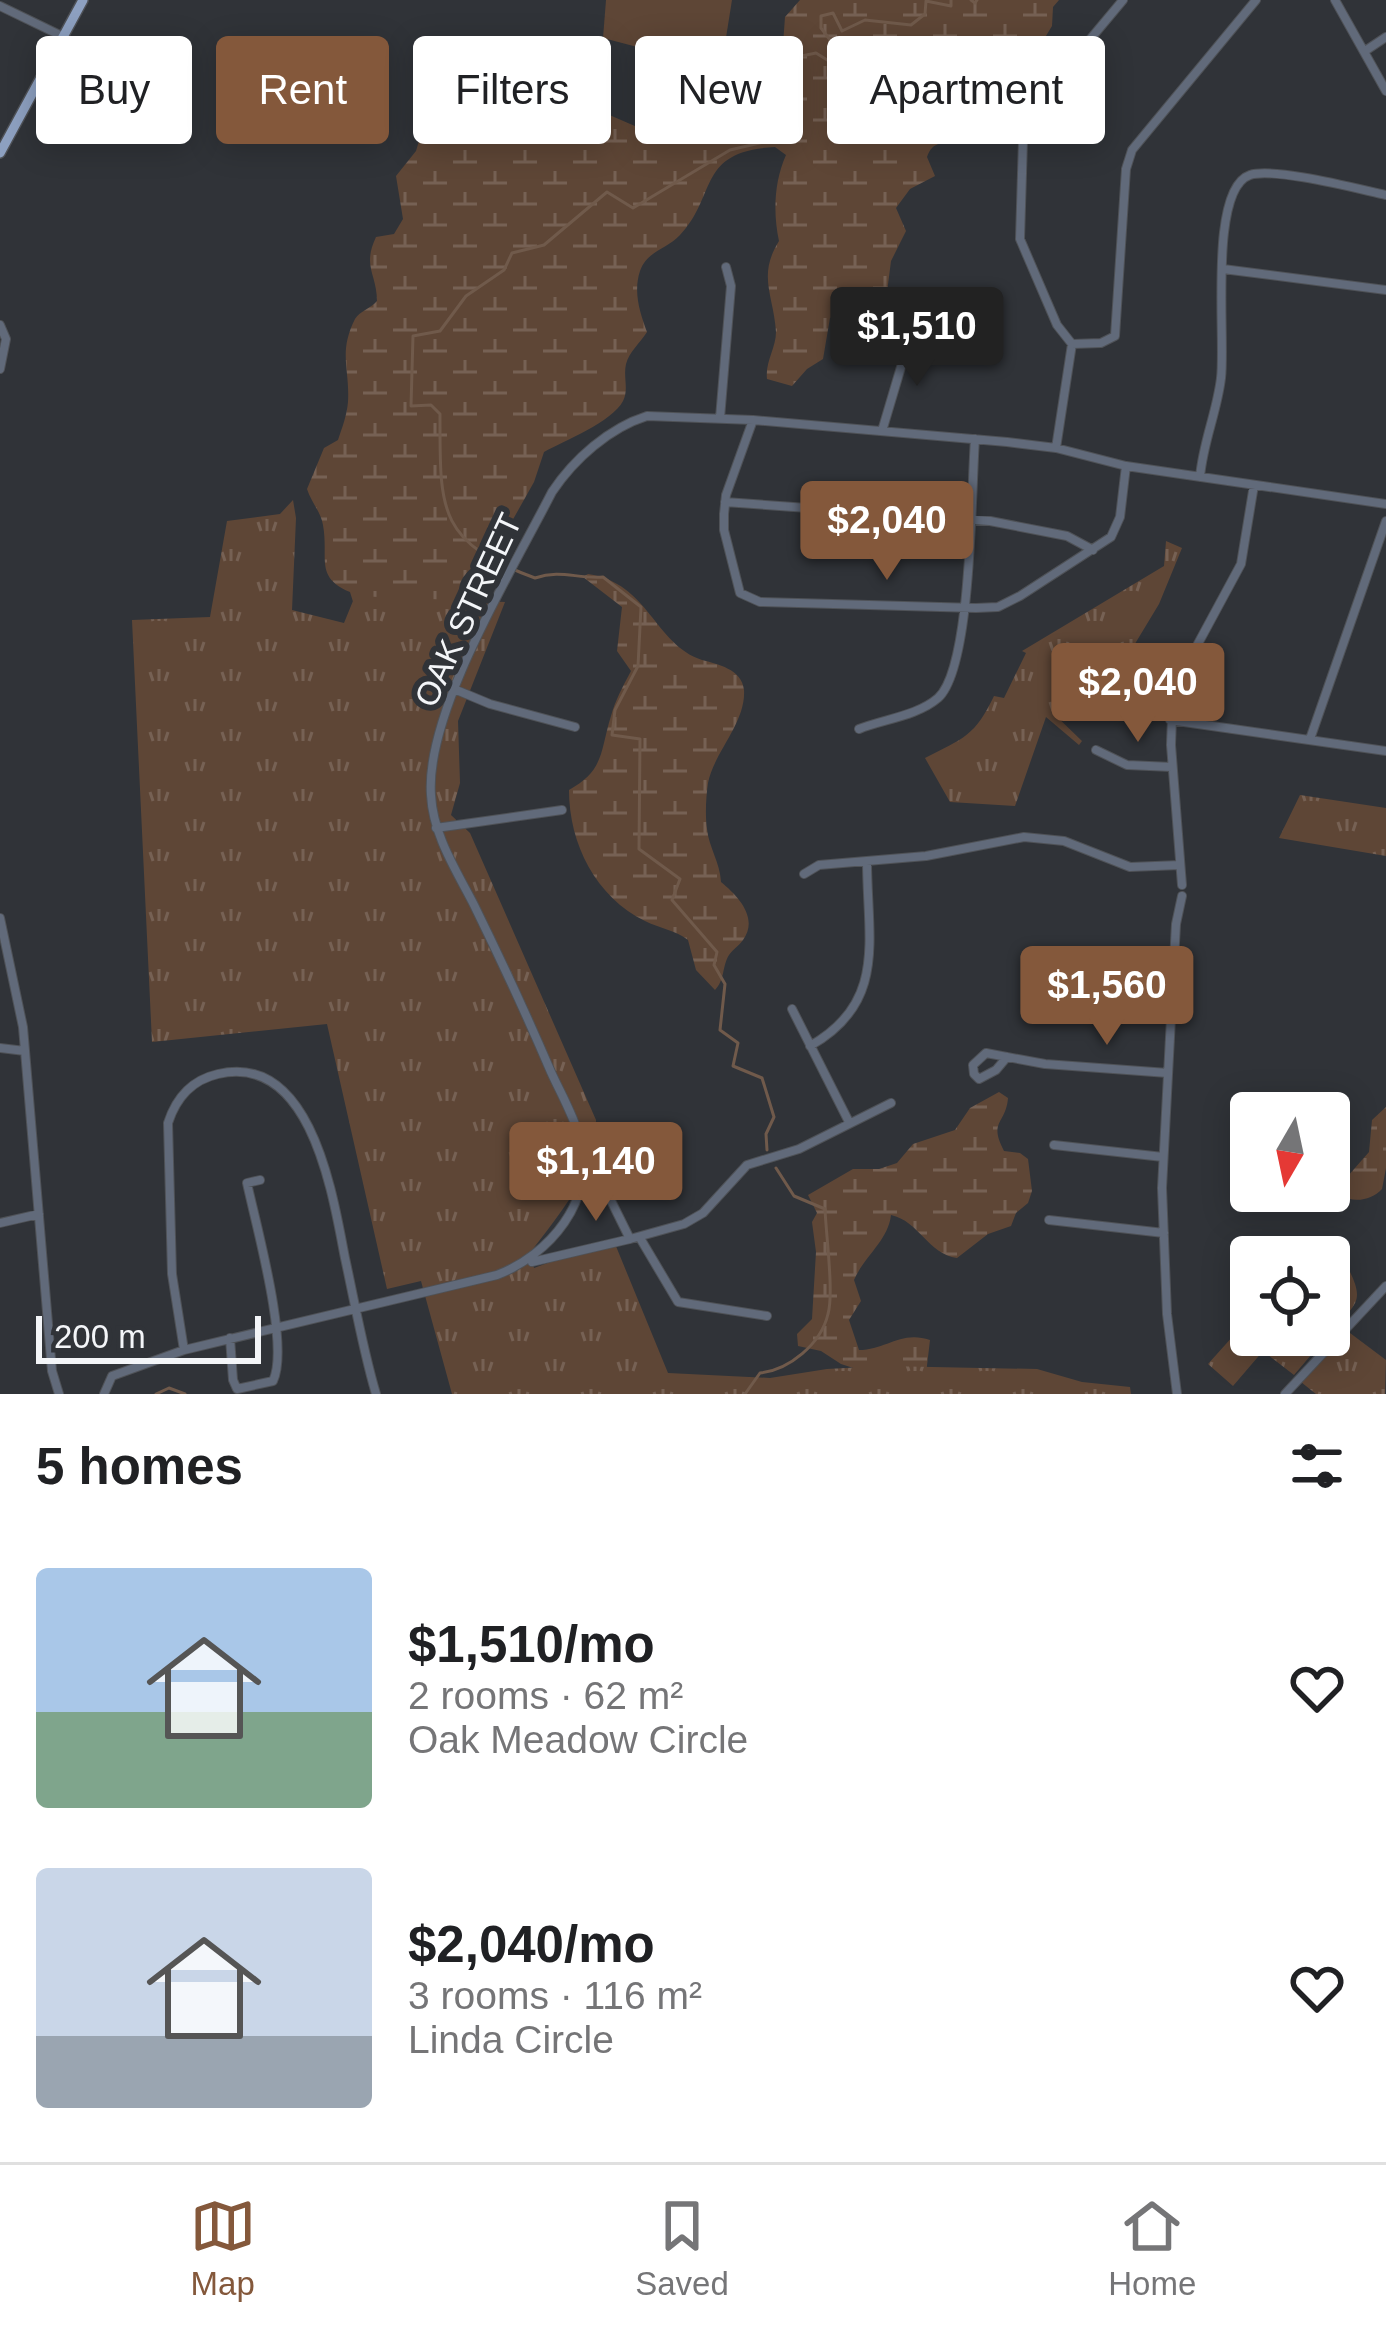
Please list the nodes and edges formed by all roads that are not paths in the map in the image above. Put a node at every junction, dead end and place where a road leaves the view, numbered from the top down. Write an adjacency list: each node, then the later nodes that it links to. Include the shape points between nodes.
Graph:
1 (83, 0): 7 (main road)
2 (1123, 0): 19 (street, via 1031,110 1023,140 1020,239)
3 (1256, 0): 19 (street, via 1132,150 1115,336)
4 (1335, 0): 9 (street)
5 (0, 6): 6 (street)
6 (62, 36)
7 (65, 36)
8 (1386, 37): 9 (street)
9 (1365, 51): 11 (street)
10 (36, 86): 12 (main road)
11 (1386, 91)
12 (2, 146)
13 (1386, 195): 15 (street, via 1271,173 1244,177 1228,202)
14 (726, 267): 21 (street)
15 (1223, 269): 16 (street); 27 (street, via 1221,379)
16 (1386, 290)
17 (0, 325): 20 (street)
18 (925, 333): 23 (street, via 901,367)
19 (1072, 344): 25 (street)
20 (0, 369)
21 (720, 418): 22 (street, OAK STREET); 35 (street, OAK STREET, via 631,421 564,473)
22 (753, 420): 23 (street, OAK STREET); 29 (street)
23 (882, 430): 24 (street, OAK STREET)
24 (975, 439): 25 (street, OAK STREET); 31 (street)
25 (1056, 448): 26 (street, OAK STREET)
26 (1126, 466): 27 (street, OAK STREET); 33 (street, via 1118,524)
27 (1200, 477): 28 (street, OAK STREET)
28 (1254, 485): 30 (street, OAK STREET); 36 (street, via 1241,564 1176,682)
29 (725, 502): 31 (street); 34 (street, via 724,530 748,600)
30 (1386, 504)
31 (969, 519): 33 (street, via 1067,536); 34 (street)
32 (1386, 521): 39 (street)
33 (1094, 550): 34 (street, via 1005,604)
34 (962, 608): 38 (street, via 957,664 941,694)
35 (454, 689): 37 (street); 44 (street, OAK STREET, via 432,755)
36 (1170, 720): 39 (street); 42 (street)
37 (575, 727)
38 (859, 729)
39 (1310, 739): 41 (street)
40 (1096, 750): 42 (street, via 1127,765)
41 (1386, 751)
42 (1172, 767): 46 (street)
43 (562, 810): 44 (street)
44 (436, 828): 57 (street, OAK STREET)
45 (868, 861): 46 (street, via 1024,837 1064,841 1130,867); 47 (street); 50 (street, via 864,988 848,1019)
46 (1180, 865): 54 (street)
47 (804, 874)
48 (0, 917): 52 (street)
49 (792, 1010): 50 (street)
50 (810, 1046): 56 (street)
51 (0, 1048): 52 (street)
52 (25, 1051): 61 (street)
53 (1007, 1057): 54 (street)
54 (1168, 1073): 59 (street)
55 (891, 1103): 56 (street)
56 (850, 1122): 65 (street, via 752,1162 697,1218)
57 (582, 1142): 65 (street, OAK STREET); 66 (street, via 566,1222)
58 (1054, 1145): 59 (street)
59 (1163, 1157): 64 (street)
60 (260, 1180): 70 (street, via 247,1183)
61 (39, 1214): 63 (street); 73 (street)
62 (1048, 1220): 64 (street)
63 (0, 1222)
64 (1164, 1233): 76 (street)
65 (635, 1238): 66 (street); 69 (street, OAK STREET, via 678,1302)
66 (523, 1265): 68 (street)
67 (1386, 1286): 77 (street)
68 (358, 1308): 70 (street); 72 (street, via 326,1165 301,1115 264,1078 218,1074 185,1091 167,1131 172,1274); 75 (street)
69 (767, 1316)
70 (277, 1327): 71 (street); 71 (street, via 274,1379 247,1390 232,1381)
71 (230, 1338): 72 (street)
72 (184, 1350): 74 (street, via 112,1376)
73 (58, 1394)
74 (104, 1394)
75 (376, 1394)
76 (1177, 1394)
77 (1286, 1394)

